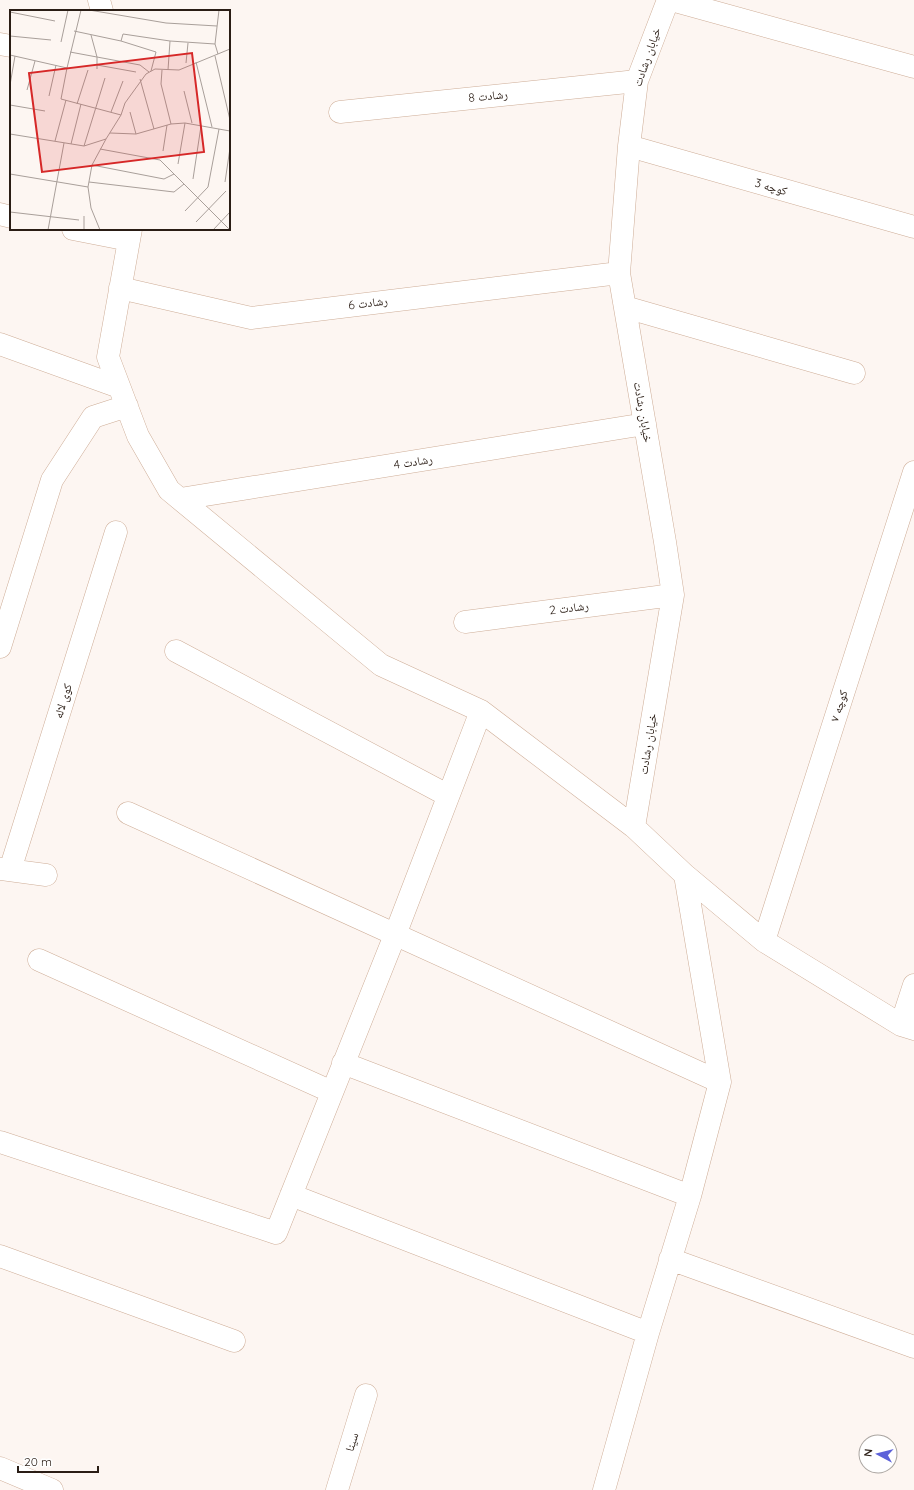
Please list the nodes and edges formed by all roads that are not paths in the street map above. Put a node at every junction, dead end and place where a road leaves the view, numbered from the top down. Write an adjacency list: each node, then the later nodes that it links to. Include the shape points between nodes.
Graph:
1 (99, 0): 4 (street)
2 (668, 0): 8 (street, خیابان رشادت)
3 (672, 0): 7 (street)
4 (102, 10)
5 (0, 44): 6 (street)
6 (10, 46)
7 (914, 67)
8 (637, 81): 9 (street, رشادت 8); 10 (street, خیابان رشادت)
9 (340, 112)
10 (629, 146): 13 (street, کوچه 3); 16 (street, خیابان رشادت)
11 (0, 214): 12 (street)
12 (10, 217)
13 (914, 227)
14 (84, 230): 15 (street)
15 (130, 234): 17 (street)
16 (619, 273): 17 (street, رشادت 6, via 251,318); 18 (street, خیابان رشادت)
17 (120, 288): 21 (street, via 108,357)
18 (625, 307): 20 (street); 22 (street, خیابان رشادت)
19 (0, 344): 21 (street)
20 (854, 373)
21 (123, 396): 24 (street, via 138,436 169,490); 28 (street, via 93,417 52,480)
22 (645, 424): 24 (street, رشادت 4); 26 (street, خیابان رشادت)
23 (914, 472): 38 (street, کوچه ۷)
24 (180, 499): 30 (street, via 382,665)
25 (116, 532): 34 (street, کوی لاله)
26 (673, 595): 27 (street, رشادت 2); 33 (street, خیابان رشادت)
27 (465, 622)
28 (0, 648)
29 (176, 651): 31 (street)
30 (481, 711): 31 (street); 33 (street)
31 (447, 795): 37 (street)
32 (128, 813): 37 (street)
33 (634, 827): 36 (street)
34 (5, 870): 35 (street)
35 (46, 875)
36 (685, 875): 38 (street); 43 (street)
37 (395, 935): 42 (street); 43 (street)
38 (764, 941): 41 (street)
39 (39, 960): 44 (street)
40 (914, 985): 41 (street)
41 (907, 1027)
42 (343, 1063): 44 (street); 47 (street)
43 (720, 1082): 47 (street)
44 (332, 1092): 46 (street)
45 (0, 1142): 46 (street, via 276,1232)
46 (291, 1195): 50 (street)
47 (690, 1196): 49 (street)
48 (0, 1256): 51 (street)
49 (670, 1259): 50 (street); 52 (street)
50 (648, 1333): 57 (street)
51 (234, 1340)
52 (914, 1348)
53 (366, 1394): 56 (street, سینا)
54 (0, 1468): 55 (street)
55 (52, 1490)
56 (337, 1490)
57 (604, 1490)

